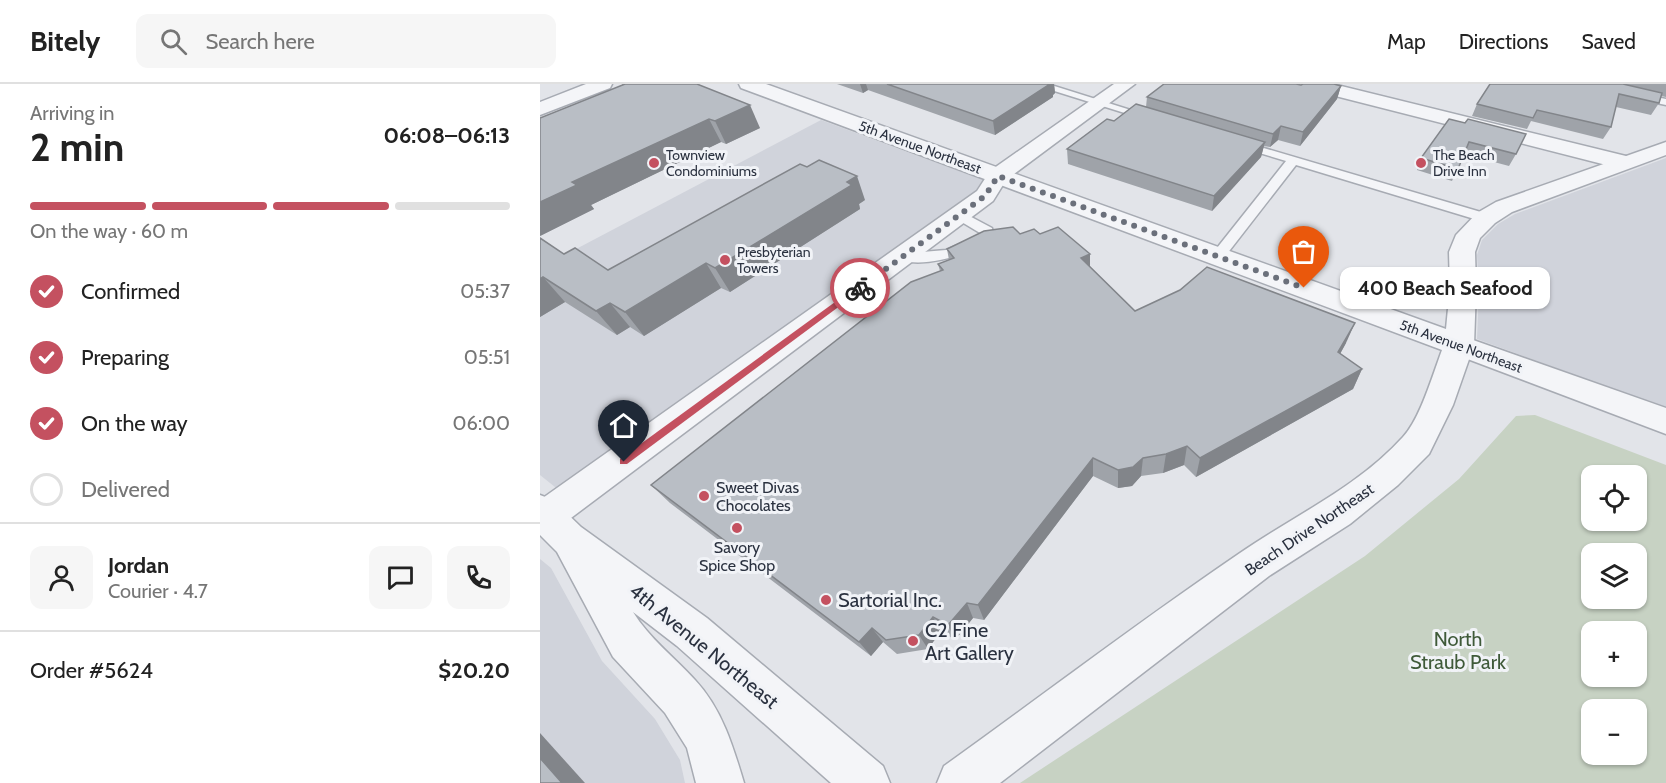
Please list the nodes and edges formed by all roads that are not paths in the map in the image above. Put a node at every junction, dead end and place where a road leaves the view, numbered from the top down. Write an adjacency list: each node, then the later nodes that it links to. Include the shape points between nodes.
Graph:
1 (603, 84): 9 (street)
2 (748, 84): 15 (street, 5th Avenue Northeast)
3 (1037, 84): 8 (lane)
4 (1126, 84): 8 (street)
5 (1311, 84): 14 (street)
6 (1624, 93): 7 (lane)
7 (1666, 102)
8 (1100, 103): 10 (lane); 15 (street)
9 (540, 109)
10 (1160, 120)
11 (1226, 140): 13 (lane)
12 (1666, 148): 14 (street, Beach Drive Northeast)
13 (1293, 160): 16 (lane); 17 (lane)
14 (1622, 162): 16 (street, Beach Drive Northeast, via 1504,207)
15 (998, 176): 17 (street, 5th Avenue Northeast); 20 (street, via 985,196)
16 (1486, 218): 18 (street, Beach Drive Northeast, via 1468,235 1462,252)
17 (1218, 256): 18 (street, 5th Avenue Northeast)
18 (1459, 345): 19 (street, 5th Avenue Northeast); 23 (street, Beach Drive Northeast, via 1417,445 1386,475 1338,513 1256,564)
19 (1666, 421)
20 (549, 522): 21 (street, via 628,642 681,697 708,739); 22 (street, 4th Avenue Northeast, via 692,632)
21 (720, 783)
22 (866, 783)
23 (961, 783)

